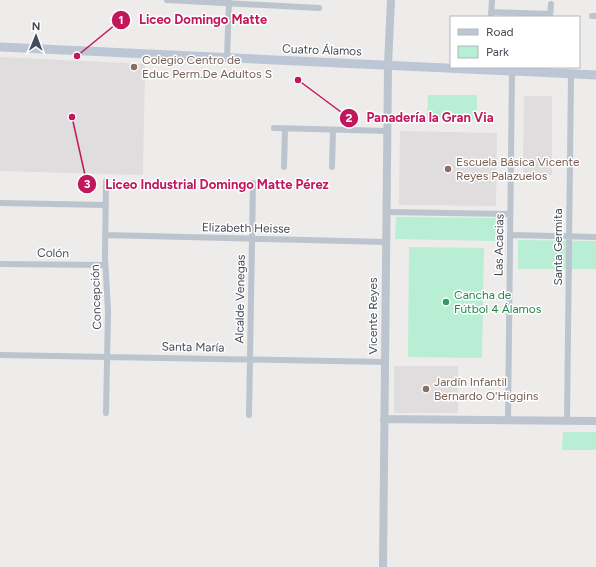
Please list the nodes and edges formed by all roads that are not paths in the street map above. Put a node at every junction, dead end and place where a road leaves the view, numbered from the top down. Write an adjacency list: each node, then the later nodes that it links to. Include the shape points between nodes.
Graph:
1 (167, 0): 5 (street)
2 (309, 0): 7 (street)
3 (391, 0): 13 (street, Vicente Reyes)
4 (492, 0): 9 (street)
5 (229, 2): 7 (street); 12 (street)
6 (551, 4): 10 (street)
7 (309, 7): 8 (street)
8 (319, 8)
9 (491, 14): 10 (street)
10 (550, 15)
11 (0, 47): 12 (main road, Cuatro Álamos)
12 (226, 58): 13 (main road, Cuatro Álamos)
13 (388, 65): 14 (main road, Cuatro Álamos); 22 (street, Vicente Reyes)
14 (450, 67)
15 (489, 68): 16 (main road, Cuatro Álamos)
16 (512, 71): 17 (main road, Cuatro Álamos); 30 (street, Las Acacias)
17 (570, 74): 18 (main road, Cuatro Álamos); 33 (street, Santa Germita)
18 (596, 75)
19 (274, 128): 20 (street)
20 (285, 129): 21 (street); 23 (street)
21 (332, 130): 22 (street); 24 (street)
22 (387, 132): 29 (street, Vicente Reyes)
23 (284, 166)
24 (332, 167)
25 (106, 181): 28 (street, Concepción)
26 (253, 183): 35 (street, Alcalde Venegas)
27 (0, 203): 28 (street)
28 (106, 206): 31 (street, Concepción)
29 (386, 212): 30 (street); 36 (street, Vicente Reyes)
30 (510, 214): 32 (street, Las Acacias)
31 (105, 235): 35 (street, Elizabeth Heisse); 38 (street, Concepción)
32 (510, 235): 33 (street); 46 (street, Las Acacias)
33 (569, 236): 34 (street); 47 (street, Santa Germita)
34 (596, 237)
35 (252, 239): 36 (street, Elizabeth Heisse); 41 (street, Alcalde Venegas)
36 (386, 242): 42 (street, Vicente Reyes)
37 (0, 264): 38 (street, Colón)
38 (105, 265): 40 (street, Concepción)
39 (0, 355): 40 (street, Santa María)
40 (107, 357): 41 (street, Santa María); 43 (street, Concepción)
41 (250, 360): 42 (street, Santa María); 44 (street, Alcalde Venegas)
42 (385, 362): 45 (street, Vicente Reyes)
43 (106, 413)
44 (249, 415)
45 (384, 419): 46 (street); 49 (street, Vicente Reyes)
46 (508, 421): 47 (street)
47 (567, 421): 48 (street)
48 (596, 421)
49 (383, 567)

